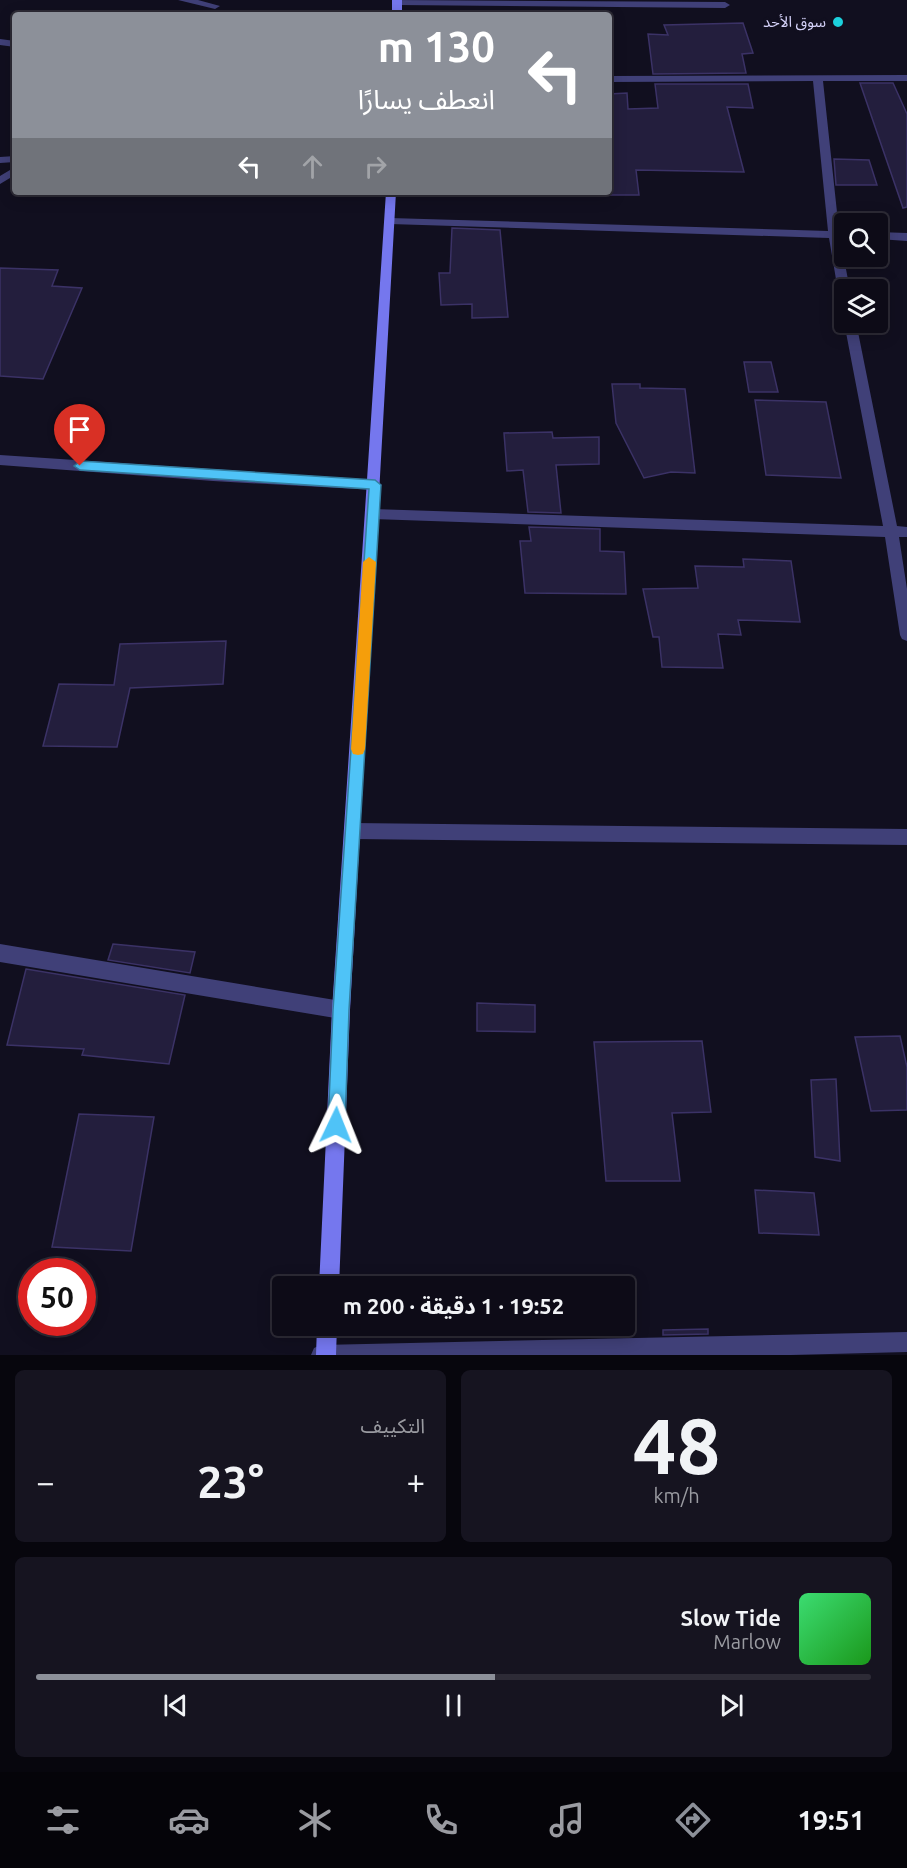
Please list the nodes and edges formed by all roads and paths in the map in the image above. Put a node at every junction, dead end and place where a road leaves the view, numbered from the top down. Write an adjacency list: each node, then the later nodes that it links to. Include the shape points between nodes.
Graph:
1 (183, 0): 3 (street)
2 (397, 1): 4 (street)
3 (217, 3)
4 (725, 5)
5 (907, 78): 7 (street)
6 (612, 79): 7 (street)
7 (818, 80): 9 (street)
8 (391, 195): 10 (main road)
9 (836, 213)
10 (390, 221): 11 (street); 16 (main road)
11 (834, 235)
12 (888, 236): 13 (street)
13 (907, 237)
14 (852, 333): 18 (street)
15 (0, 460): 16 (street)
16 (375, 485): 17 (main road)
17 (374, 513): 18 (street); 21 (main road)
18 (891, 532): 19 (street); 20 (street)
19 (907, 532)
20 (907, 635)
21 (352, 831): 22 (street); 24 (main road)
22 (907, 837)
23 (0, 953): 24 (street)
24 (341, 1010): 25 (main road)
25 (329, 1276)
26 (327, 1336): 29 (main road)
27 (907, 1342): 29 (street)
28 (321, 1355): 29 (street)
29 (326, 1355)

